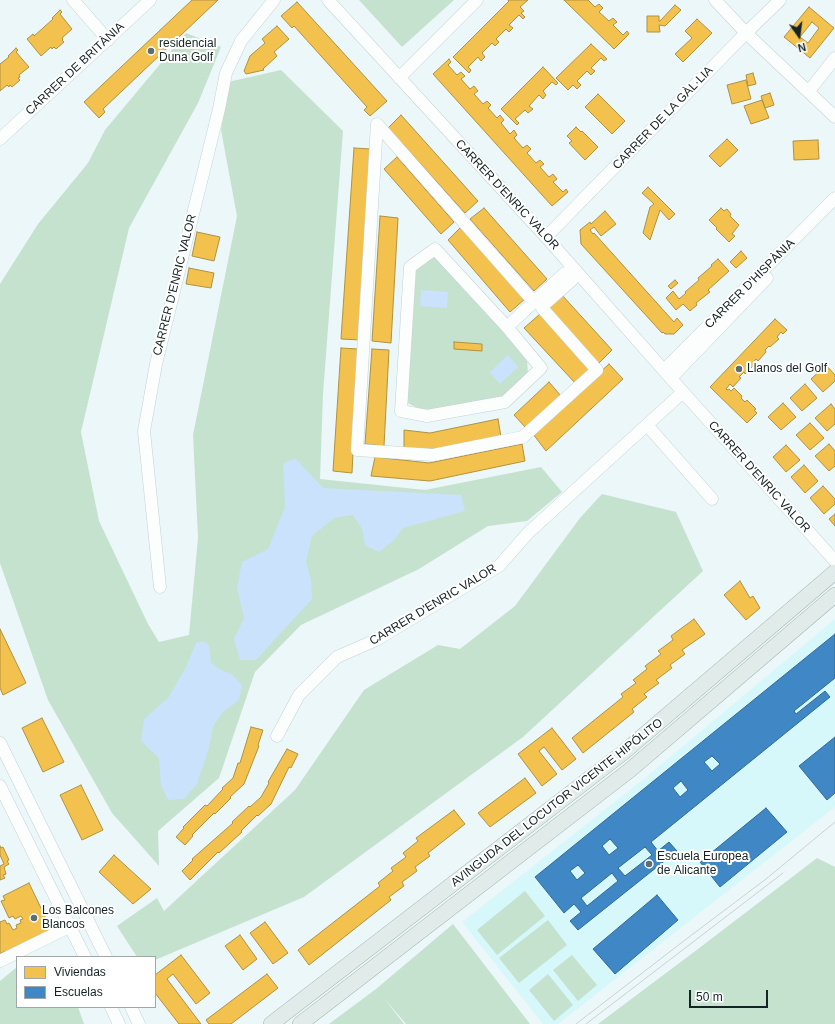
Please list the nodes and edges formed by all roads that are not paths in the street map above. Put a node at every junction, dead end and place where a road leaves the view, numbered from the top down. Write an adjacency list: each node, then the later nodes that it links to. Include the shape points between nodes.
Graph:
1 (73, 0): 9 (street)
2 (150, 0): 9 (street, CARRER DE BRITÀNIA)
3 (274, 0): 27 (street, CARRER D'ENRIC VALOR, via 240,41 226,73 153,379 144,431)
4 (328, 0): 11 (street, CARRER D'ENRIC VALOR)
5 (478, 0): 11 (street)
6 (714, 0): 8 (street)
7 (780, 0): 8 (street, CARRER DE LA GÀL·LIA)
8 (746, 33): 12 (street); 17 (street, CARRER DE LA GÀL·LIA)
9 (108, 40): 14 (street, CARRER DE BRITÀNIA)
10 (835, 58): 12 (street)
11 (399, 78): 17 (street, CARRER D'ENRIC VALOR)
12 (809, 91): 13 (street)
13 (835, 117)
14 (0, 139)
15 (835, 198): 21 (street, CARRER D'HISPÀNIA)
16 (835, 209): 21 (street, CARRER D'HISPÀNIA)
17 (546, 237): 21 (street, CARRER D'ENRIC VALOR)
18 (569, 277): 19 (street)
19 (541, 304): 19 (street, via 596,370 523,437 433,455 357,450 378,124); 20 (street)
20 (507, 327): 20 (street, via 435,249 410,267 400,411 427,416 505,402 541,368)
21 (667, 374): 22 (street, CARRER D'ENRIC VALOR)
22 (683, 392): 23 (street, CARRER D'ENRIC VALOR); 25 (street, CARRER D'ENRIC VALOR)
23 (647, 425): 24 (street); 29 (street, CARRER D'ENRIC VALOR, via 528,533 499,566 376,640 337,657 299,695)
24 (712, 499)
25 (835, 561)
26 (835, 572): 40 (main road, AVINGUDA DEL LOCUTOR VICENTE HIPÓLITO, via 624,752)
27 (160, 587)
28 (835, 595): 41 (main road, AVINGUDA DEL LOCUTOR VICENTE HIPÓLITO, via 630,770)
29 (277, 736)
30 (0, 743): 34 (street)
31 (0, 786): 32 (street)
32 (69, 927): 33 (street); 35 (street)
33 (84, 956)
34 (106, 956)
35 (0, 961)
36 (111, 1008): 38 (street)
37 (131, 1008): 39 (street)
38 (119, 1024)
39 (139, 1024)
40 (271, 1024)
41 (300, 1024)

